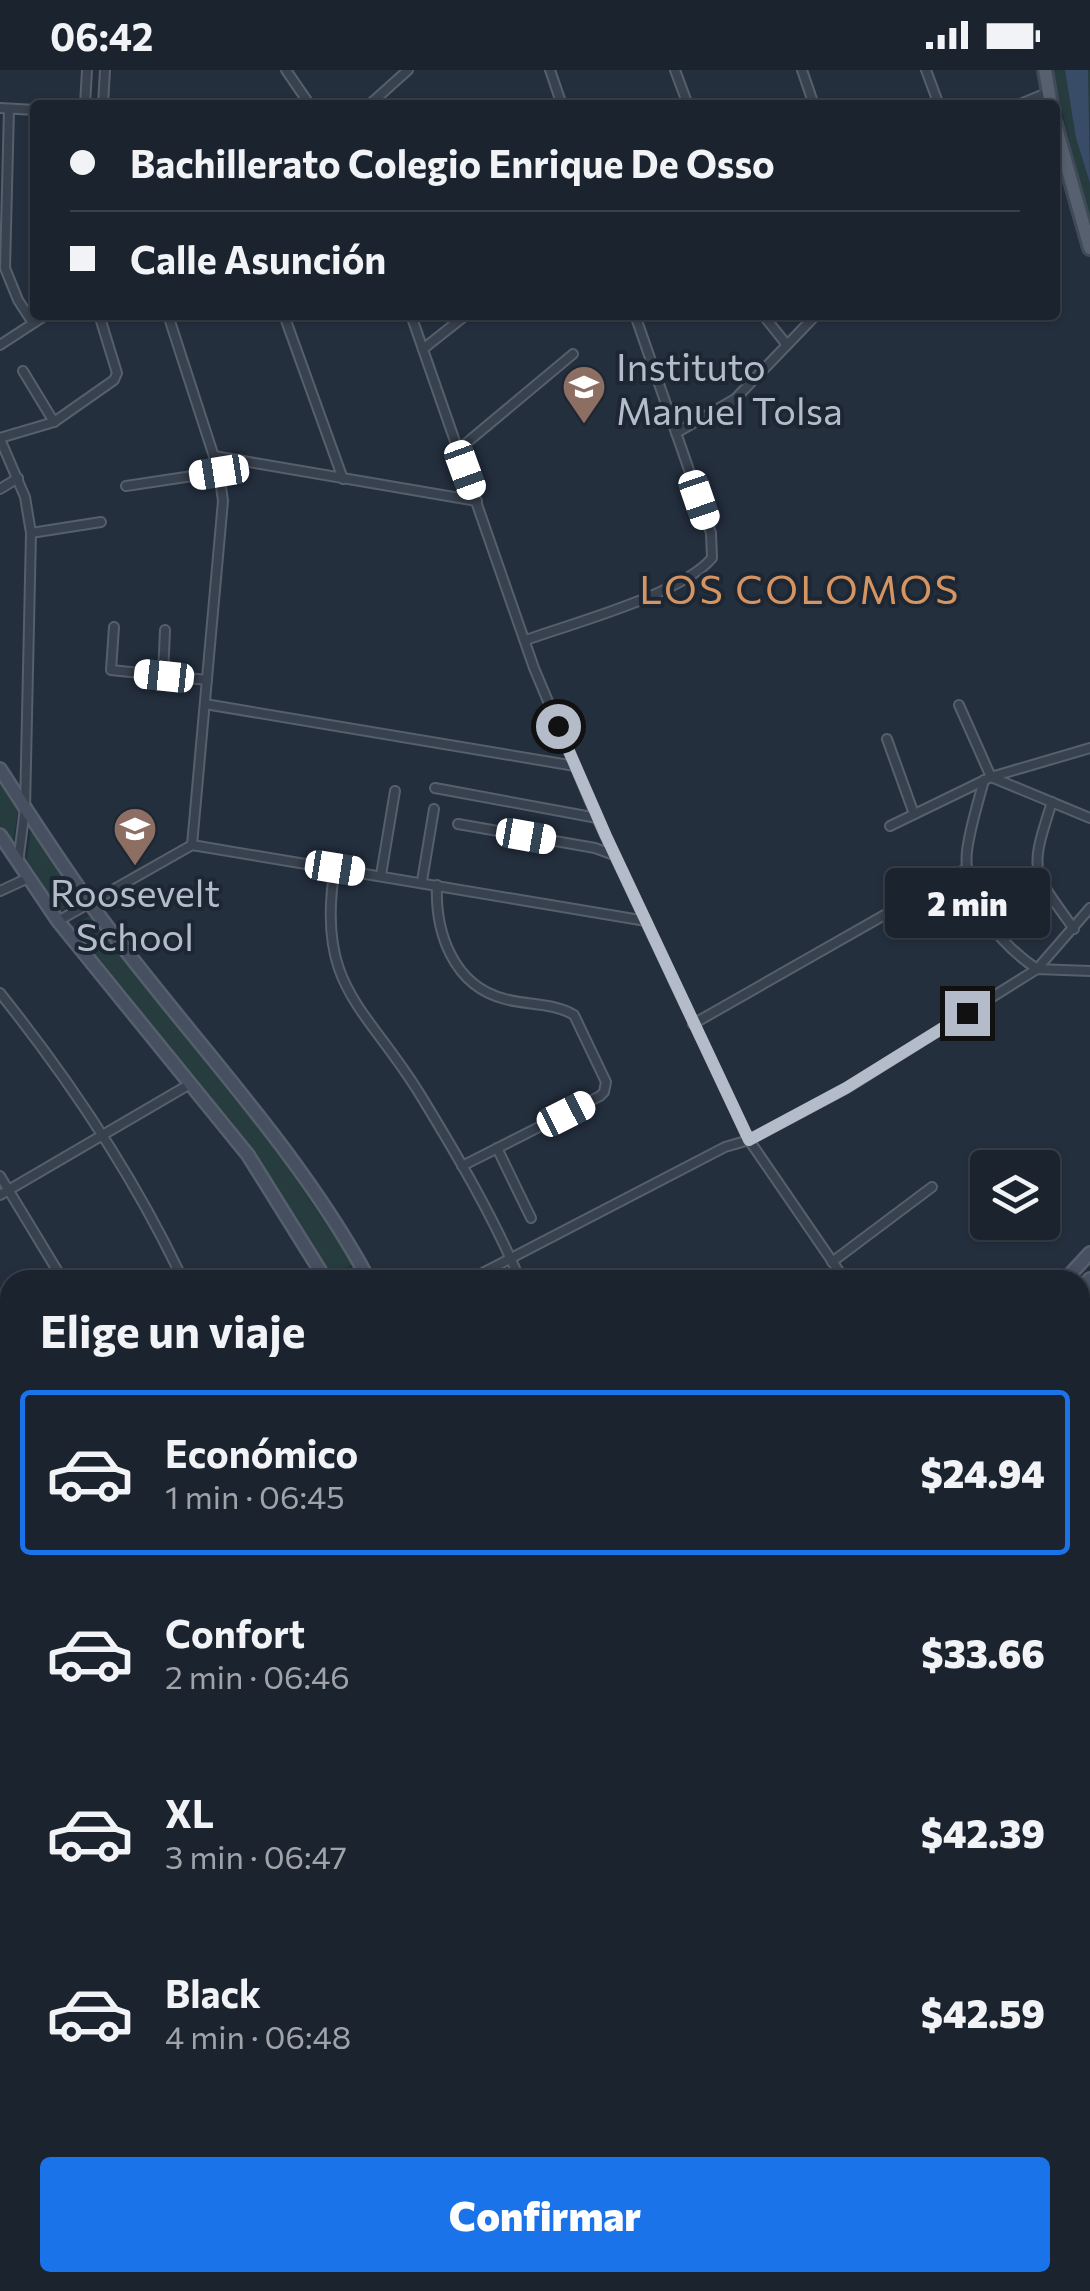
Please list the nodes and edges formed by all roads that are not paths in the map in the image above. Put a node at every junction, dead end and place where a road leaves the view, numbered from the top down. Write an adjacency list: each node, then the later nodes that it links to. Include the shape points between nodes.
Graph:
1 (87, 70): 11 (street)
2 (105, 70): 12 (street)
3 (286, 70): 13 (street)
4 (408, 70): 14 (street)
5 (550, 70): 15 (street)
6 (675, 70): 16 (street)
7 (802, 70): 17 (street)
8 (926, 70): 18 (street)
9 (1045, 70): 10 (main road)
10 (1050, 99)
11 (85, 100)
12 (103, 100)
13 (307, 100)
14 (375, 100)
15 (560, 100)
16 (686, 100)
17 (812, 100)
18 (937, 100)
19 (4, 108): 20 (street); 23 (street, via 6,268)
20 (30, 110)
21 (1060, 142): 22 (main road)
22 (1090, 248)
23 (30, 318)
24 (31, 320): 34 (street)
25 (38, 320): 34 (street)
26 (170, 320): 44 (street)
27 (286, 320): 47 (street)
28 (413, 320): 37 (street)
29 (460, 320): 37 (street)
30 (637, 320): 41 (street)
31 (767, 320): 36 (street)
32 (811, 320): 36 (street)
33 (101, 321): 40 (street, via 117,377)
34 (33, 323): 35 (street)
35 (0, 344)
36 (787, 345): 41 (street, via 736,399)
37 (423, 349): 43 (street)
38 (573, 354): 43 (street)
39 (24, 370): 40 (street)
40 (54, 422): 42 (street)
41 (676, 433): 55 (street, via 711,534 712,558 644,598)
42 (0, 439): 46 (street)
43 (458, 450): 50 (street)
44 (214, 456): 45 (street); 47 (street)
45 (219, 472): 48 (street); 57 (street, via 223,501)
46 (18, 478): 49 (street); 52 (street)
47 (343, 478): 50 (street)
48 (126, 486)
49 (0, 489)
50 (476, 501): 55 (street)
51 (101, 522): 52 (street)
52 (32, 533): 68 (street)
53 (114, 627): 56 (street, via 110,670)
54 (166, 630): 56 (street)
55 (526, 640): 62 (street)
56 (164, 676): 57 (street)
57 (207, 680): 58 (street)
58 (205, 704): 62 (street); 76 (street)
59 (959, 705): 64 (street)
60 (887, 739): 70 (street)
61 (1090, 748): 64 (street)
62 (575, 766): 71 (street)
63 (0, 770): 68 (street)
64 (988, 779): 67 (street); 70 (street); 80 (street, via 970,830)
65 (434, 788): 71 (street)
66 (395, 791): 81 (street)
67 (1052, 802): 72 (street); 90 (street, via 1035,854 1037,872)
68 (25, 808): 78 (street); 86 (street)
69 (434, 809): 83 (street)
70 (914, 814): 74 (street)
71 (597, 818): 77 (street)
72 (1090, 818)
73 (458, 824): 77 (street)
74 (890, 826)
75 (0, 835): 78 (street)
76 (192, 845): 79 (street); 86 (street)
77 (614, 855): 89 (street)
78 (18, 863): 82 (street)
79 (335, 868): 81 (street); 99 (street, via 330,932 346,990)
80 (967, 868): 91 (street, via 988,921); 94 (street)
81 (382, 875): 83 (street)
82 (28, 878): 85 (street); 88 (street)
83 (422, 882): 84 (street)
84 (438, 885): 89 (street); 98 (street, via 440,930 466,976 503,999 574,1015 606,1082 600,1096)
85 (0, 891)
86 (90, 903): 88 (street); 110 (street, via 244,1096 327,1208)
87 (1090, 908): 90 (street)
88 (58, 921): 95 (street)
89 (646, 921): 94 (street)
90 (1074, 929): 91 (street)
91 (1038, 969): 92 (street); 97 (street)
92 (1090, 972)
93 (0, 993): 96 (street)
94 (693, 1024): 97 (street)
95 (190, 1084): 96 (street); 109 (street, via 248,1155)
96 (103, 1134): 102 (street); 108 (street)
97 (749, 1140): 105 (street); 106 (street)
98 (497, 1148): 99 (street); 104 (street)
99 (462, 1166): 105 (street)
100 (0, 1176): 102 (street)
101 (932, 1187): 106 (street)
102 (10, 1190): 103 (street); 107 (street)
103 (0, 1196)
104 (531, 1218)
105 (511, 1258): 111 (street); 112 (street)
106 (832, 1262): 113 (street)
107 (57, 1270)
108 (178, 1270)
109 (320, 1270)
110 (363, 1270)
111 (488, 1270)
112 (516, 1270)
113 (837, 1270)

